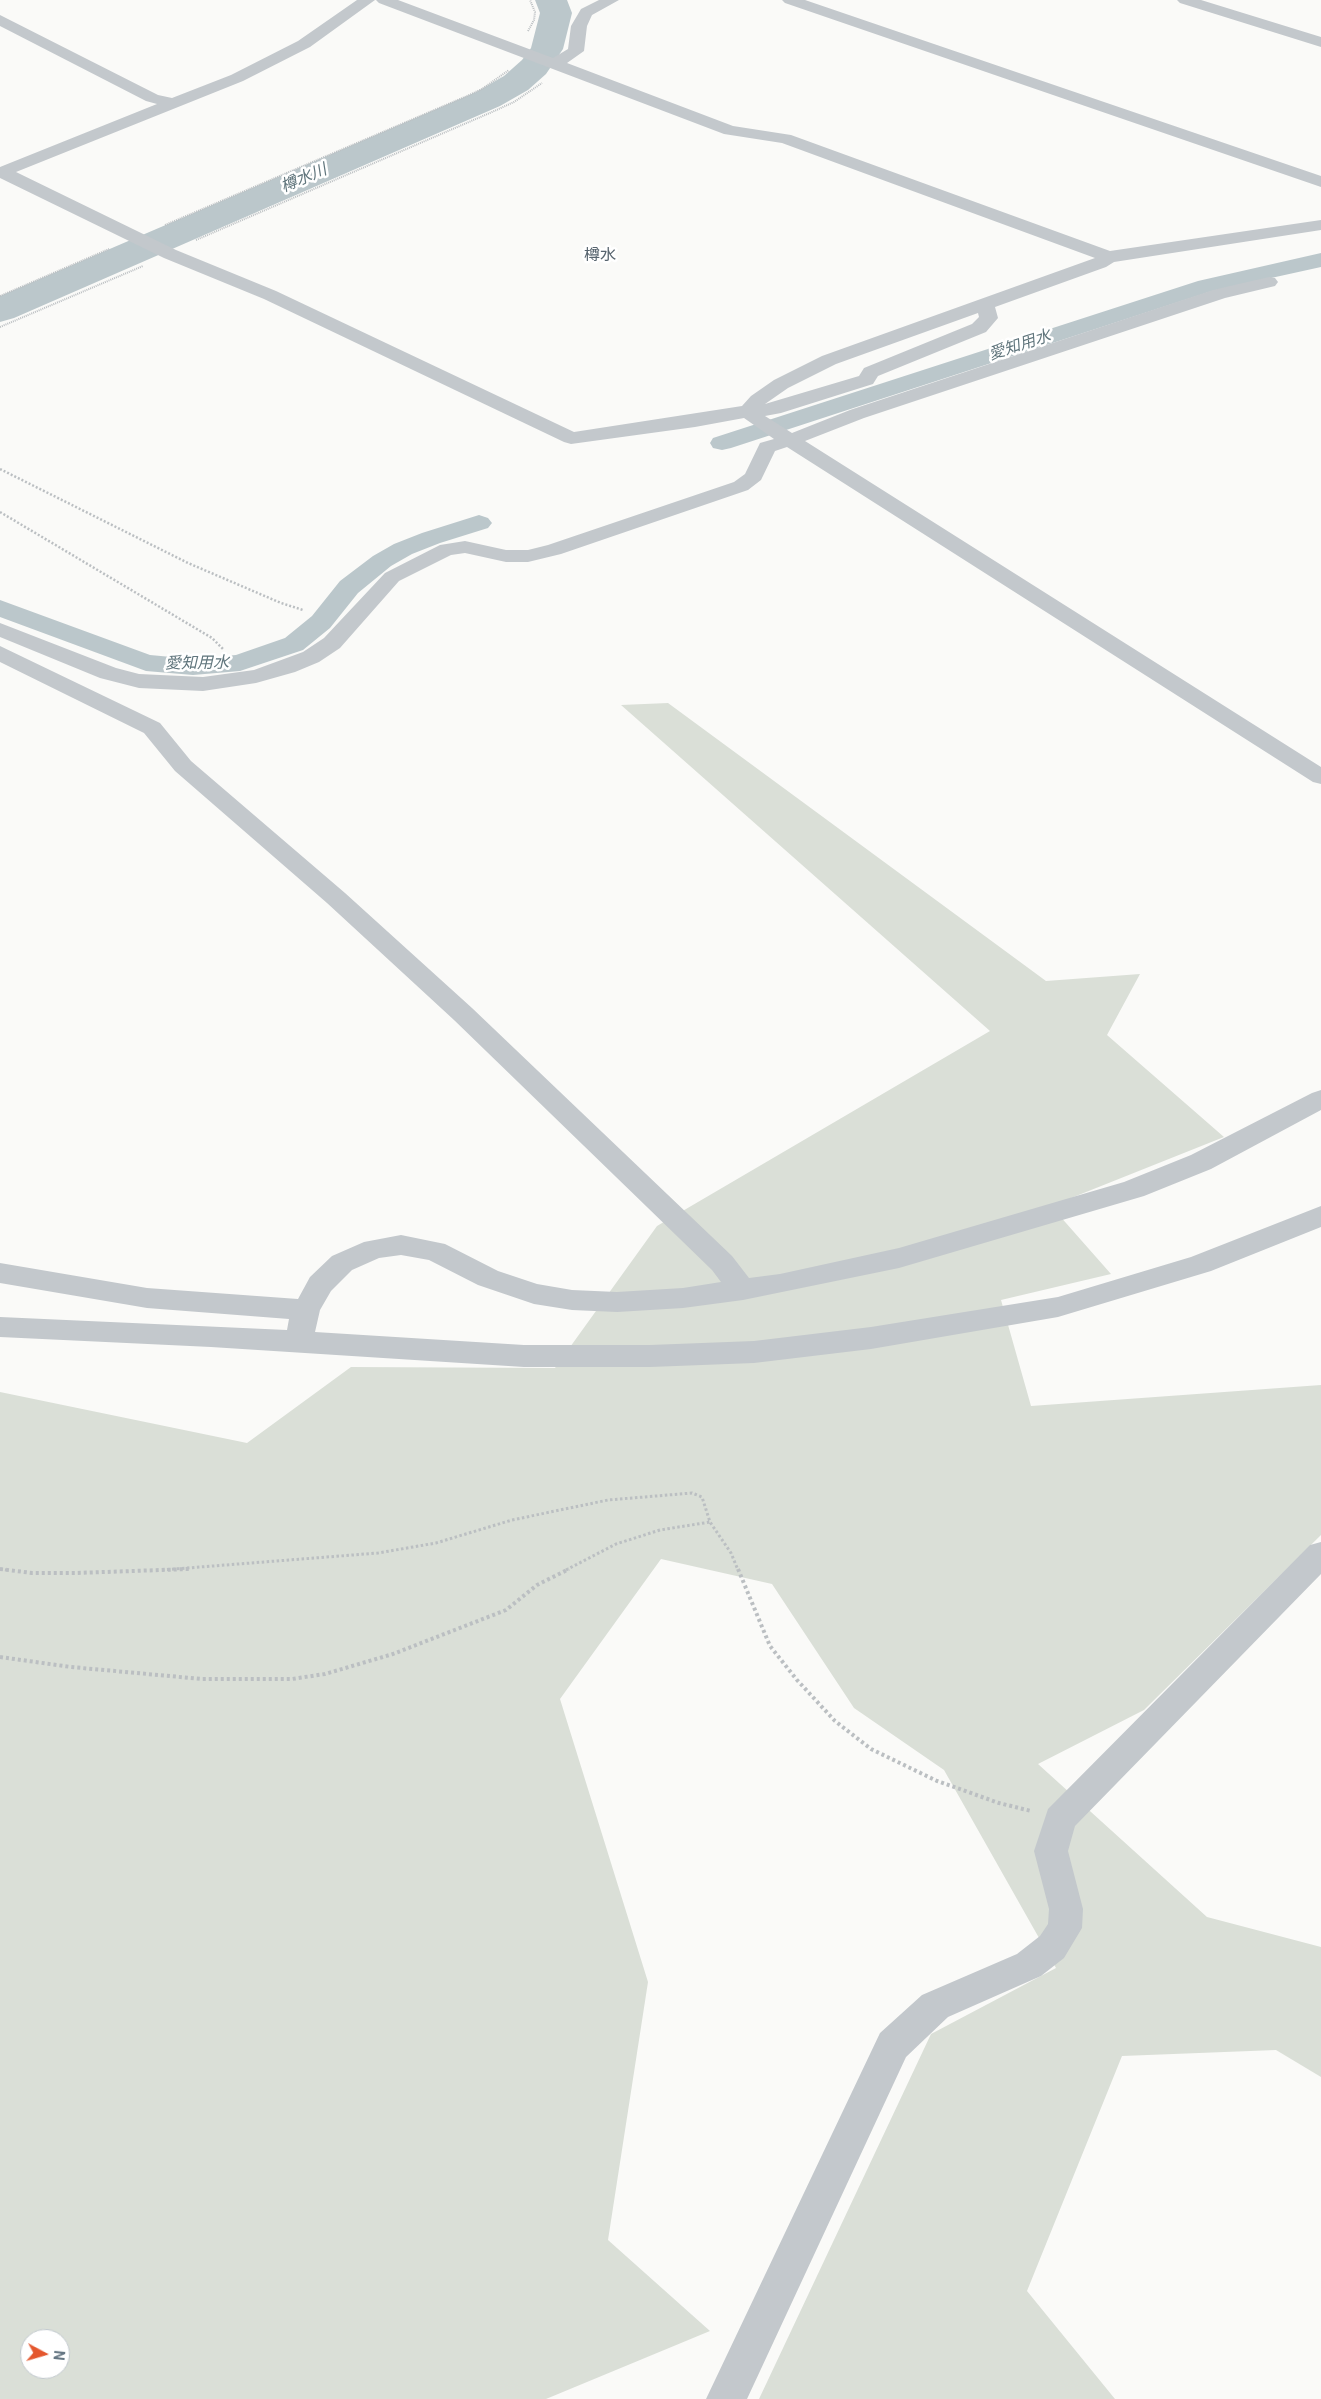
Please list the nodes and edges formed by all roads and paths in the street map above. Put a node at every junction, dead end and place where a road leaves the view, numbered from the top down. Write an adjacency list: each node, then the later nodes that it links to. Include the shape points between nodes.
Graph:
1 (367, 0): 11 (street, via 312,39 271,62)
2 (384, 0): 9 (street)
3 (530, 0): 9 (path, via 535,12)
4 (611, 0): 10 (street, via 586,12 579,26 576,51)
5 (790, 0): 13 (street)
6 (1184, 0): 8 (street)
7 (0, 20): 11 (street, via 152,98)
8 (1321, 42)
9 (524, 53): 10 (street); 15 (path, via 505,74 467,96)
10 (554, 64): 16 (path, via 506,106); 17 (street, via 730,130 785,139 814,149)
11 (174, 104): 12 (street)
12 (1, 172): 15 (street)
13 (1321, 182)
14 (1321, 225): 17 (street)
15 (137, 238): 16 (street); 19 (path)
16 (170, 254): 21 (path); 24 (street, via 270,295 571,438)
17 (1110, 257): 20 (street)
18 (1269, 282): 23 (street, via 1219,294)
19 (0, 296)
20 (986, 304): 22 (street, via 989,318 979,328 871,372 866,380); 24 (street, via 829,360 781,384 758,400)
21 (0, 327)
22 (827, 392): 23 (street); 24 (street)
23 (857, 414): 25 (street)
24 (753, 416): 25 (street)
25 (787, 439): 29 (street, via 767,447 756,474 742,486 554,550 528,556 506,556 465,547 447,549 392,577 332,643 311,657 256,676 203,684 139,681 108,673); 32 (street)
26 (0, 469): 28 (path, via 188,563)
27 (0, 512): 30 (path, via 212,638)
28 (303, 610)
29 (0, 629)
30 (223, 649)
31 (0, 653): 36 (street, via 152,728 183,766 336,898 462,1014 722,1263)
32 (1321, 777)
33 (1321, 1099): 36 (street, via 1201,1162 1134,1189 899,1258)
34 (1321, 1216): 39 (street, via 1201,1264 1058,1307 871,1338 763,1351 650,1356 524,1356)
35 (0, 1273): 37 (street, via 147,1298)
36 (743, 1290): 37 (street, via 617,1302 572,1300 534,1294 488,1278 434,1252 401,1246 374,1249 342,1263 320,1284)
37 (306, 1310): 39 (street)
38 (0, 1327): 39 (street)
39 (298, 1342)
40 (710, 1522): 42 (path, via 702,1497 692,1493 608,1500 512,1520 436,1543 378,1553 183,1569 32,1573); 43 (path, via 660,1530 616,1544 537,1585 506,1610 393,1654 325,1674 292,1679 202,1679); 44 (path, via 731,1553 770,1646 835,1721 871,1749 937,1781 999,1803)
41 (1321, 1554): 44 (street)
42 (0, 1569)
43 (0, 1658)
44 (1060, 1819): 45 (street, via 1051,1851 1066,1909 1065,1928 1052,1947 1029,1965 934,2006 893,2046)
45 (726, 2399)

